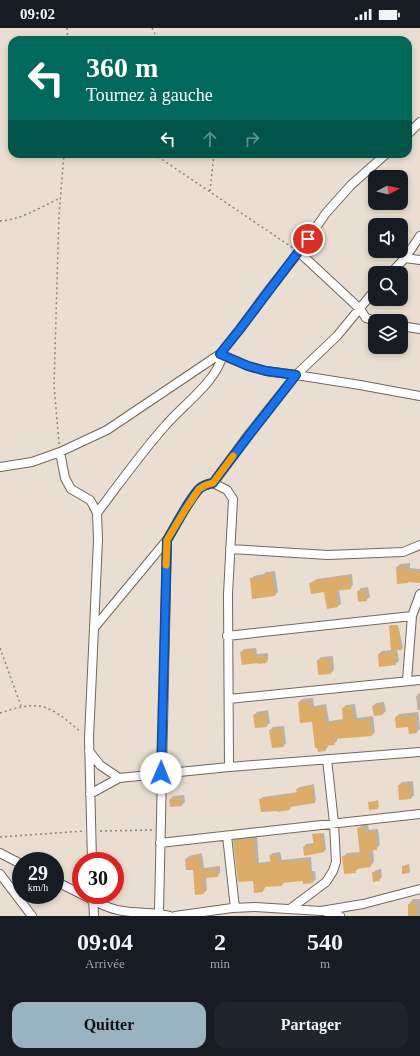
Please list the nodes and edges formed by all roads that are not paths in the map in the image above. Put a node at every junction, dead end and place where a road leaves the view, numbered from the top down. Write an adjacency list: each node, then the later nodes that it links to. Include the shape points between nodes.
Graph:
1 (381, 158): 3 (street, via 351,185 326,213)
2 (420, 236): 4 (street)
3 (299, 252): 9 (street); 13 (street)
4 (408, 254)
5 (405, 258): 6 (street); 7 (street)
6 (420, 260)
7 (398, 266)
8 (368, 298): 9 (street)
9 (360, 308): 10 (street); 14 (street, via 337,336)
10 (368, 319)
11 (408, 327): 12 (street)
12 (420, 329)
13 (221, 355): 14 (street, via 266,371); 16 (street, via 108,430); 19 (street, via 221,364 214,375 165,426)
14 (296, 375): 15 (street); 18 (street)
15 (420, 396)
16 (60, 452): 17 (street, via 32,462); 19 (street, via 65,478 71,489 90,500)
17 (0, 467)
18 (213, 483): 20 (street, via 199,489); 22 (street, via 227,490 233,499)
19 (97, 513): 25 (street)
20 (167, 540): 25 (street); 34 (street)
21 (420, 545): 22 (street, via 403,552 328,555)
22 (230, 549): 26 (street)
23 (420, 594): 24 (street)
24 (412, 616): 26 (street); 27 (street)
25 (94, 628): 30 (street)
26 (227, 636): 29 (street)
27 (407, 680): 28 (street); 29 (street)
28 (420, 680)
29 (230, 699): 33 (street)
30 (89, 751): 35 (street, via 100,765); 36 (street)
31 (420, 752): 32 (street)
32 (327, 759): 33 (street); 38 (street)
33 (229, 767): 34 (street)
34 (161, 773): 35 (street); 40 (street)
35 (119, 778): 36 (street)
36 (90, 794): 41 (street)
37 (420, 814): 38 (street)
38 (334, 823): 39 (street); 49 (street, via 336,862 333,871 326,882)
39 (227, 836): 40 (street); 48 (street)
40 (160, 843): 51 (street)
41 (92, 852)
42 (0, 853): 43 (street)
43 (12, 859)
44 (0, 874): 52 (street)
45 (420, 889): 50 (street, via 363,904)
46 (93, 904): 53 (street)
47 (103, 904): 51 (street, via 123,911)
48 (235, 908): 49 (street); 55 (street)
49 (290, 909): 50 (street)
50 (321, 911): 56 (street)
51 (159, 912): 54 (street)
52 (32, 916)
53 (94, 916)
54 (170, 916)
55 (175, 916)
56 (340, 916)

